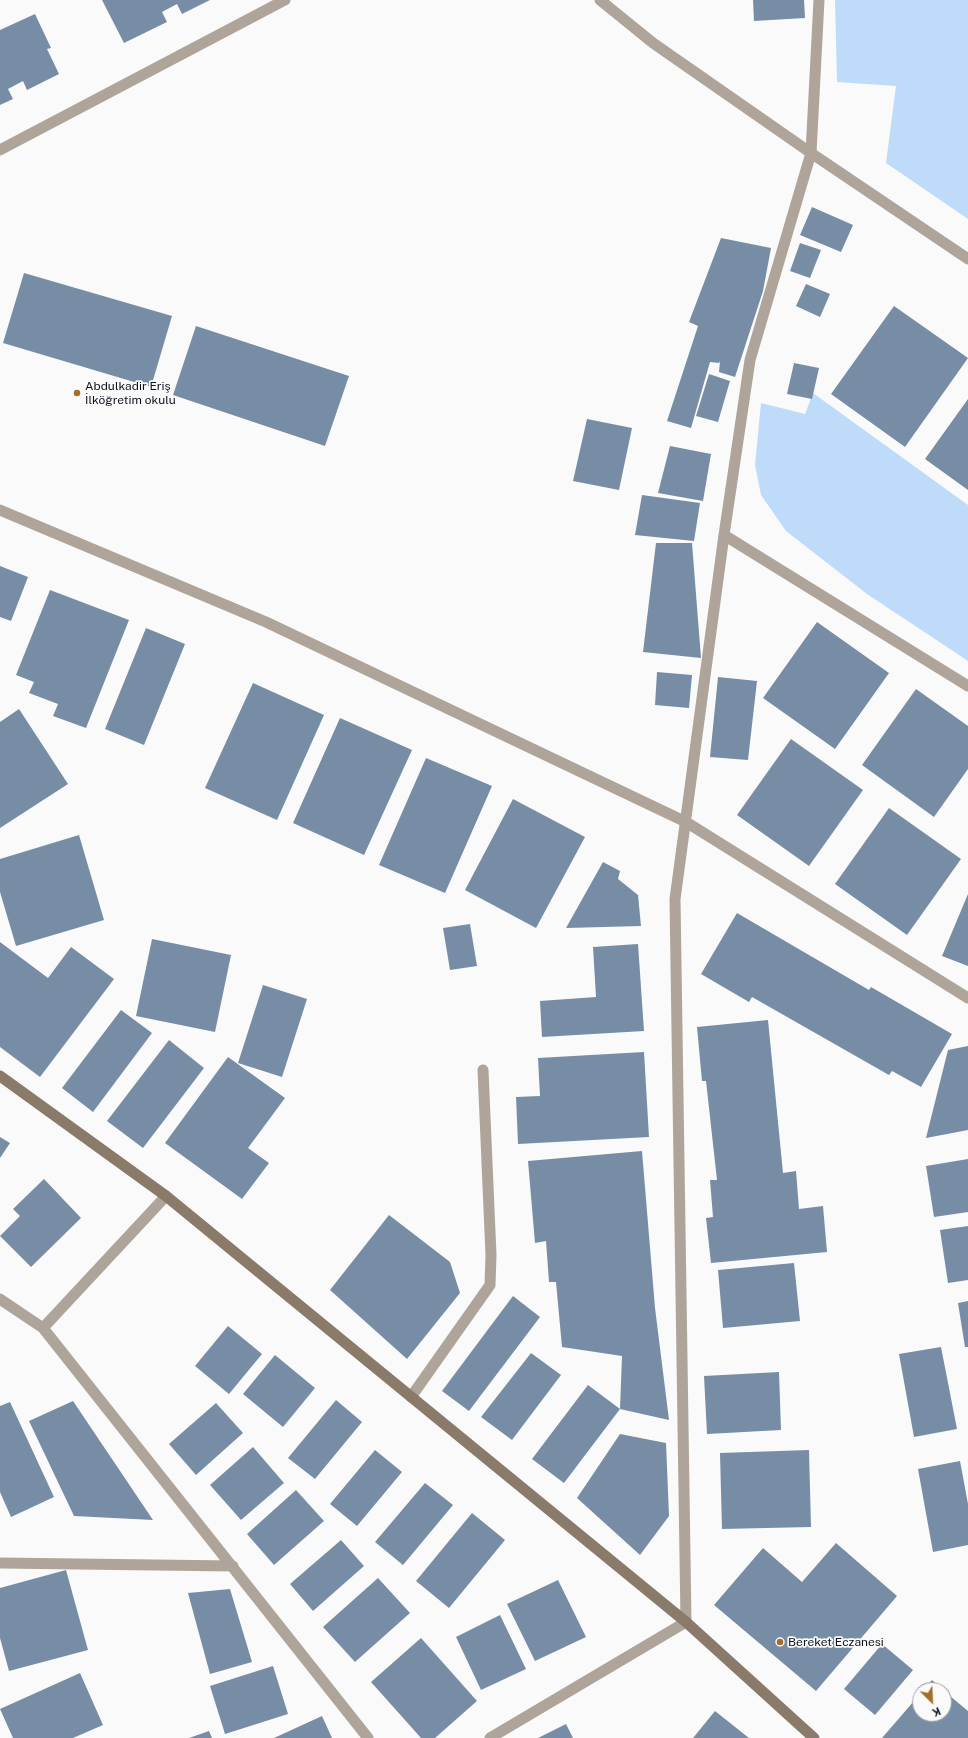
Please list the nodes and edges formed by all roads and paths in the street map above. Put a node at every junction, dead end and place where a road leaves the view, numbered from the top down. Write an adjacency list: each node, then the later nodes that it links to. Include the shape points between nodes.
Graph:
1 (285, 0): 4 (street)
2 (600, 0): 5 (street, via 653,42)
3 (819, 0): 5 (street)
4 (0, 150)
5 (811, 153): 6 (street); 8 (street, via 750,360)
6 (968, 259)
7 (0, 510): 10 (street, via 266,622)
8 (724, 535): 9 (street); 10 (street)
9 (968, 686)
10 (686, 822): 11 (street); 20 (street, via 675,899)
11 (968, 998)
12 (483, 1070): 17 (street, via 490,1285)
13 (0, 1076): 14 (main road)
14 (166, 1196): 16 (street); 17 (main road)
15 (0, 1299): 16 (street)
16 (43, 1328): 19 (street)
17 (411, 1397): 20 (main road)
18 (0, 1563): 19 (street)
19 (233, 1566): 21 (street)
20 (686, 1622): 22 (street); 23 (main road)
21 (368, 1738)
22 (490, 1738)
23 (814, 1738)

